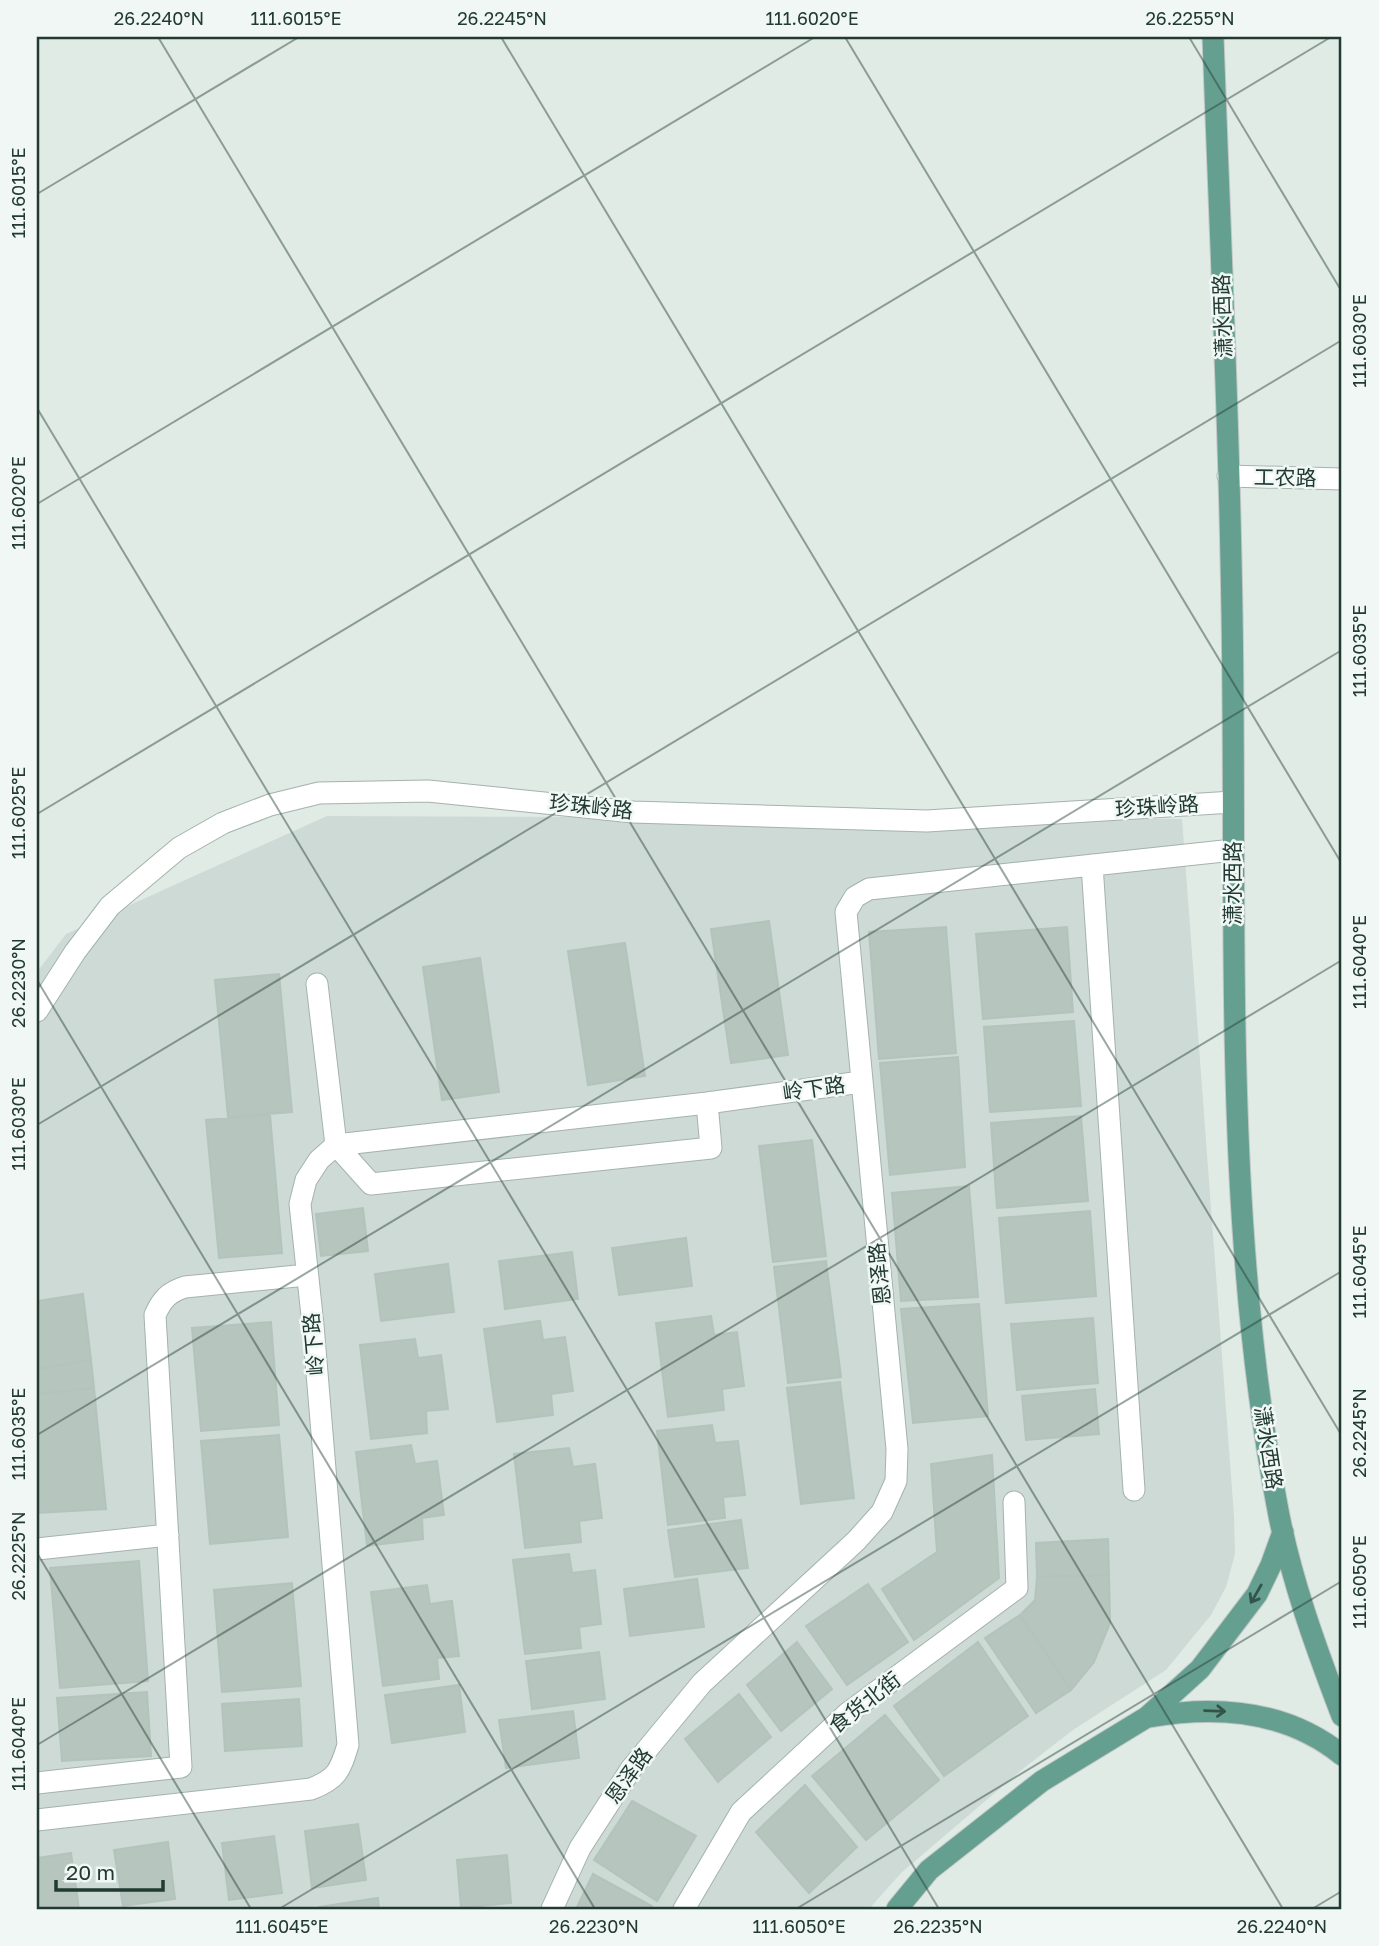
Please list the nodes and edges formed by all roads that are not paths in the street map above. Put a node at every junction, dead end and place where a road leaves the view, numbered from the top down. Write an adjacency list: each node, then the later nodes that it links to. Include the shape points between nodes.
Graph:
1 (1213, 37): 2 (main road, 潇水西路)
2 (1228, 476): 3 (street, 工农路); 4 (main road, 潇水西路)
3 (1342, 479)
4 (1233, 802): 5 (main road, 潇水西路); 8 (street, 珍珠岭路, via 928,821 633,812 428,791 319,793 258,809 179,848 110,906)
5 (1233, 850): 6 (street, 恩泽路); 15 (main road, 潇水西路, via 1238,1174 1254,1358)
6 (1092, 865): 9 (street, 恩泽路, via 869,888 855,897 845,912); 13 (street)
7 (317, 984): 11 (street)
8 (37, 1012)
9 (861, 1082): 10 (street, 岭下路); 23 (street, 恩泽路, via 897,1450 896,1481 883,1512 702,1683 631,1769 580,1848)
10 (707, 1103): 11 (street, 岭下路); 11 (street, via 711,1149 371,1184)
11 (336, 1145): 12 (street, 岭下路, via 306,1180 300,1204)
12 (307, 1275): 16 (street, via 185,1287 162,1300 155,1315); 22 (street, 岭下路, via 348,1745 342,1766 329,1782 312,1789)
13 (1135, 1490)
14 (1014, 1502): 24 (street, 食货北街, via 1017,1588 848,1713 741,1812)
15 (1283, 1532): 18 (main road, 潇水西路, via 1307,1620); 19 (main road, one-way to 19, via 1271,1566 1238,1622 1200,1669)
16 (168, 1535): 17 (street); 21 (street, via 181,1767)
17 (37, 1549)
18 (1340, 1704)
19 (1147, 1717): 20 (main road, one-way to 20, via 1214,1710 1249,1714 1308,1732); 25 (main road, via 1042,1781 929,1870)
20 (1342, 1755)
21 (37, 1783)
22 (37, 1820)
23 (552, 1909)
24 (684, 1909)
25 (897, 1909)

